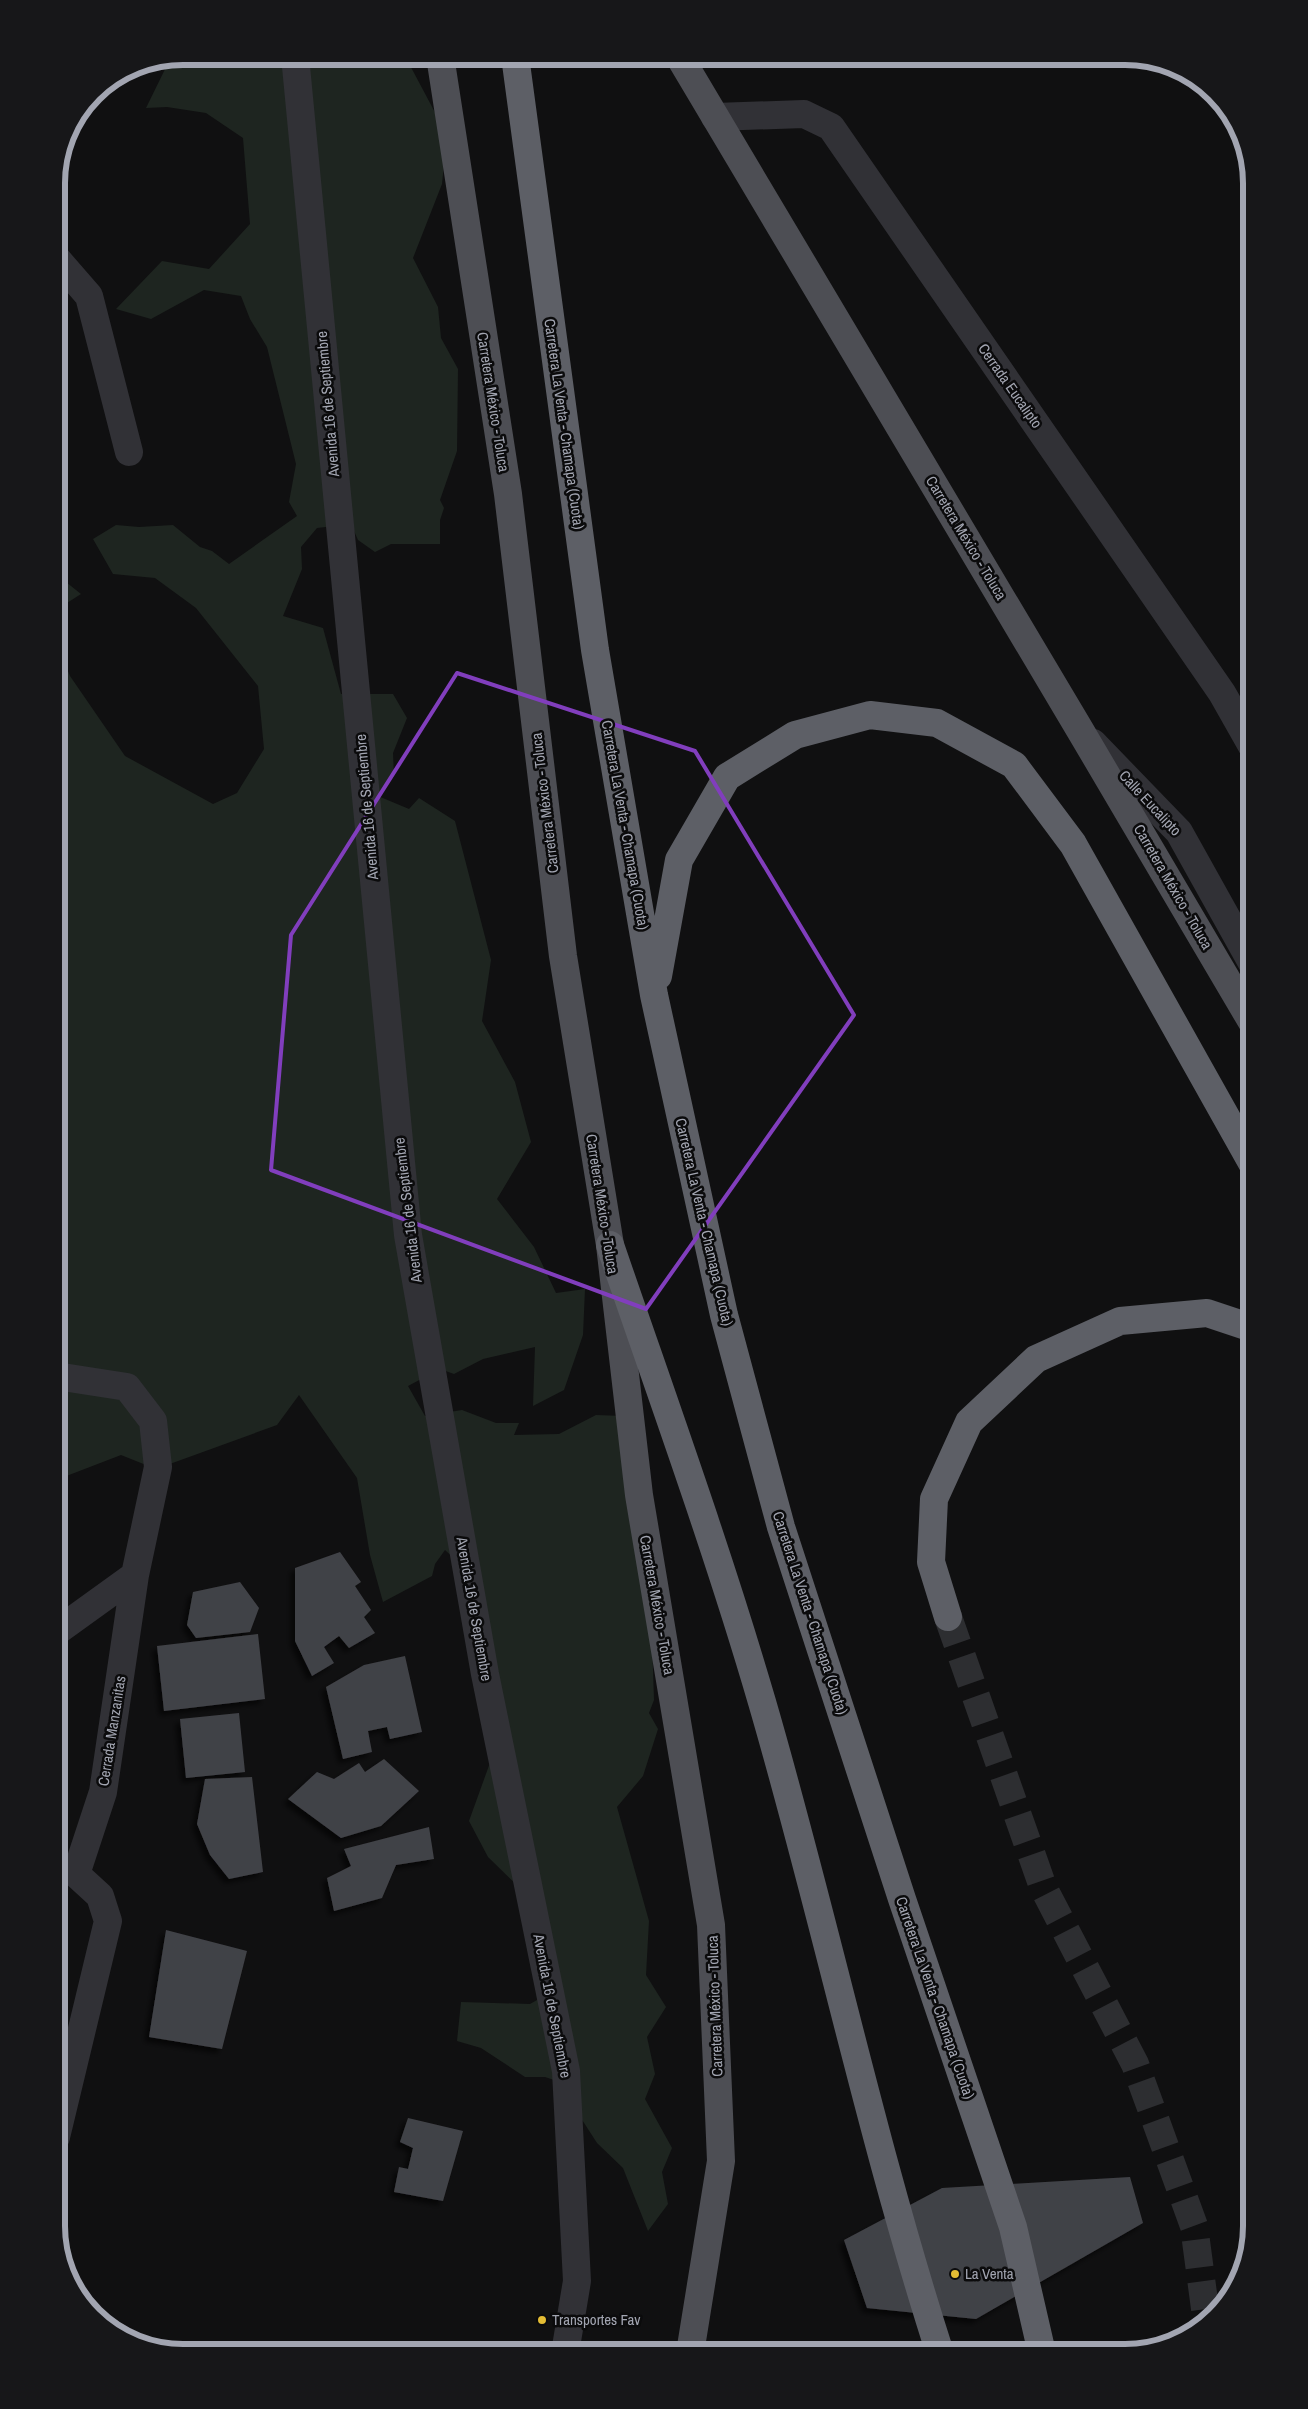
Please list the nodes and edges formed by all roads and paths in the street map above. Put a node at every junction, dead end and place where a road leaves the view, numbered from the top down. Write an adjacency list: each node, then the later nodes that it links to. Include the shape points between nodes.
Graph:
1 (296, 65): 22 (street, Avenida 16 de Septiembre, via 408,1235 485,1674 566,2071 577,2281)
2 (441, 65): 14 (main road, Carretera México - Toluca, via 508,494 563,956)
3 (516, 65): 11 (highway, Carretera La Venta - Chamapa (Cuota), via 595,650)
4 (683, 65): 5 (main road, Carretera México - Toluca)
5 (715, 117): 8 (main road, Carretera México - Toluca); 9 (street, Cerrada Eucalipto, via 804,114 831,126 1222,692)
6 (65, 268): 7 (street, via 89,296)
7 (129, 452)
8 (1080, 730): 10 (street, Calle Eucalipto, via 1179,832); 12 (main road, Carretera México - Toluca)
9 (1243, 730)
10 (1243, 947)
11 (654, 995): 13 (highway, via 679,860 727,777 795,735 870,715 937,724 1014,765 1073,844); 25 (highway, Carretera La Venta - Chamapa (Cuota), via 724,1315 781,1527 1013,2227)
12 (1243, 1007)
13 (1243, 1147)
14 (610, 1245): 23 (main road, Carretera México - Toluca, via 639,1495 711,1925 721,2161); 24 (highway, via 697,1498 762,1701 909,2256)
15 (1243, 1325): 18 (highway, via 1207,1313 1120,1321 1036,1359 969,1422 934,1499 931,1562)
16 (65, 1377): 17 (street, Cerrada Manzanitas, via 127,1387 153,1421 158,1467)
17 (135, 1575): 19 (street); 20 (street, Cerrada Manzanitas, via 103,1792)
18 (948, 1617)
19 (65, 1626)
20 (66, 1872): 21 (street, Cerrada Manzanitas, via 100,1896 108,1921)
21 (65, 2096)
22 (566, 2344)
23 (691, 2344)
24 (937, 2344)
25 (1040, 2344)

